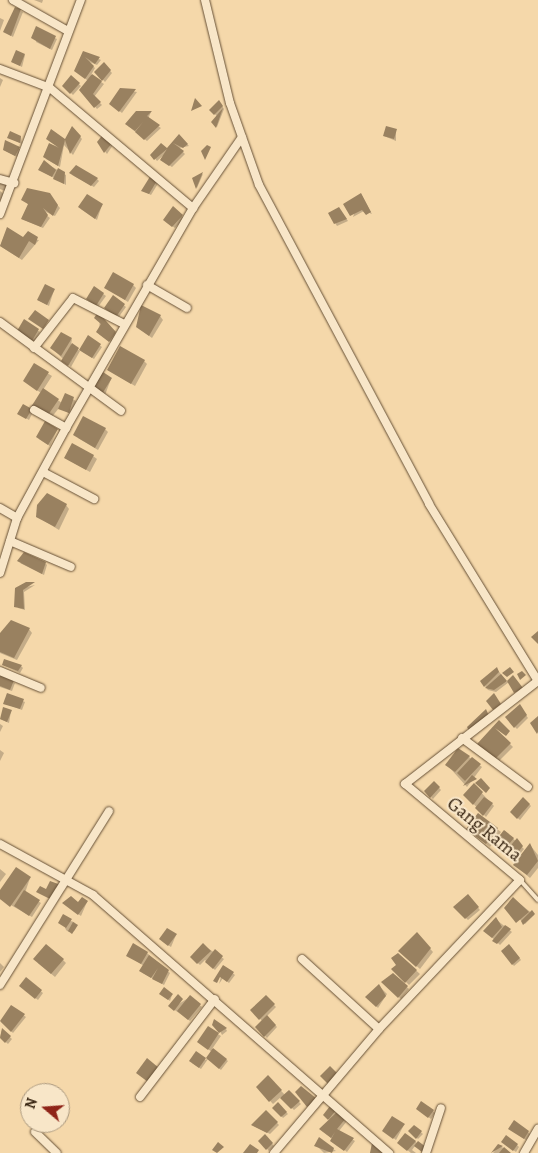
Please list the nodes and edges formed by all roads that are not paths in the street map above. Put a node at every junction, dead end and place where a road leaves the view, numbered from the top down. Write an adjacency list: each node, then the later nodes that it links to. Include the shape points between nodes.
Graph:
1 (13, 0): 4 (street)
2 (81, 0): 4 (street)
3 (204, 0): 7 (street)
4 (68, 31): 6 (street)
5 (0, 69): 6 (street)
6 (50, 88): 9 (street); 10 (street)
7 (242, 137): 10 (street); 29 (street, via 286,240 429,504)
8 (0, 178): 9 (street)
9 (14, 182): 11 (street)
10 (193, 208): 12 (street)
11 (0, 214)
12 (147, 285): 13 (street); 15 (street)
13 (187, 308)
14 (0, 322): 16 (street)
15 (124, 324): 16 (street, via 74,298); 17 (street)
16 (34, 348): 17 (street)
17 (89, 390): 19 (street); 20 (street)
18 (34, 410): 20 (street)
19 (121, 411)
20 (66, 428): 21 (street)
21 (43, 472): 22 (street); 24 (street)
22 (94, 499)
23 (0, 508): 24 (street)
24 (17, 518): 25 (street)
25 (10, 541): 26 (street); 27 (street)
26 (71, 567)
27 (0, 573)
28 (0, 671): 30 (street)
29 (538, 681): 31 (street, Gang Rama)
30 (41, 688)
31 (462, 738): 32 (street); 36 (street, Gang Rama, via 405,788)
32 (528, 787)
33 (108, 811): 35 (street)
34 (0, 844): 35 (street)
35 (67, 877): 39 (street); 40 (street, via 116,913)
36 (520, 880): 37 (lane); 41 (street, Gang Rama)
37 (538, 900)
38 (302, 960): 41 (street)
39 (0, 985)
40 (215, 999): 42 (street); 43 (street)
41 (379, 1029): 42 (street, Gang Rama)
42 (322, 1094): 48 (street, Gang Rama); 49 (street)
43 (140, 1097)
44 (441, 1108): 50 (street)
45 (538, 1129): 51 (street)
46 (36, 1133): 47 (street)
47 (57, 1153)
48 (274, 1153)
49 (389, 1153)
50 (426, 1153)
51 (524, 1153)

